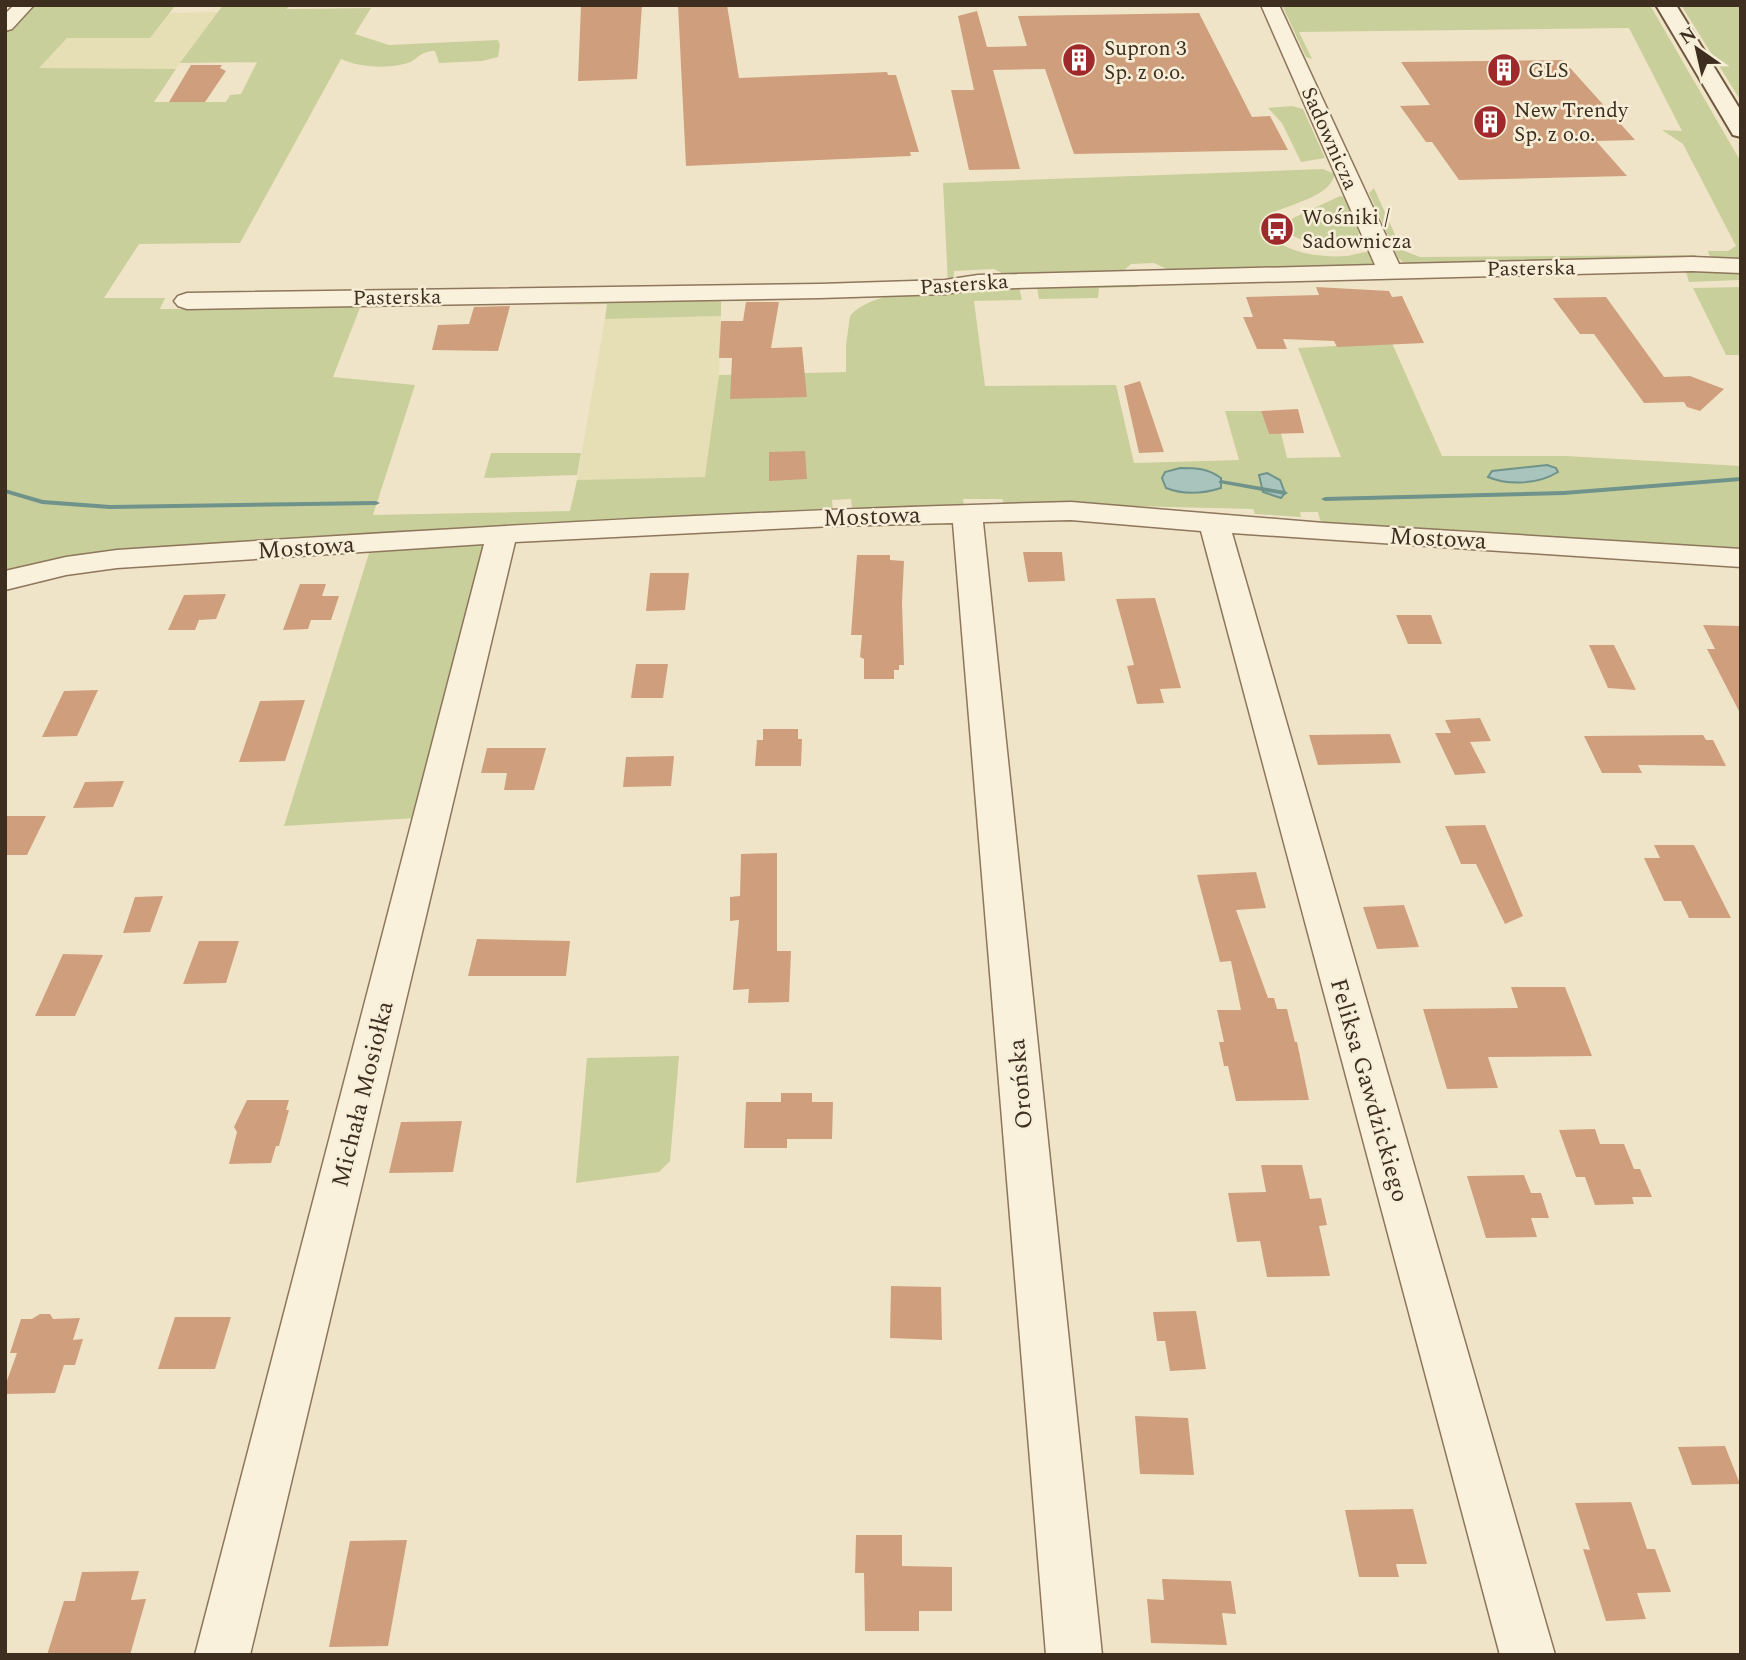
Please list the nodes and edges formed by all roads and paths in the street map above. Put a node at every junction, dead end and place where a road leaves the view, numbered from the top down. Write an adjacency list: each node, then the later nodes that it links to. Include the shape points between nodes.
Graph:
1 (25, 5): 4 (street)
2 (1270, 5): 7 (street, Sadownicza)
3 (1666, 5): 5 (main road)
4 (5, 25)
5 (1741, 130)
6 (1741, 266): 7 (street, Pasterska)
7 (1390, 271): 8 (street, Pasterska, via 820,291)
8 (187, 301)
9 (967, 513): 10 (street, Mostowa, via 1071,511); 11 (street, Mostowa); 15 (street, Orońska)
10 (1214, 524): 12 (street, Mostowa); 16 (street, Feliksa Gawdzickiego)
11 (502, 534): 13 (street, Mostowa, via 117,559); 14 (street, Michała Mosiołka)
12 (1741, 558)
13 (5, 581)
14 (222, 1655)
15 (1074, 1655)
16 (1528, 1655)

